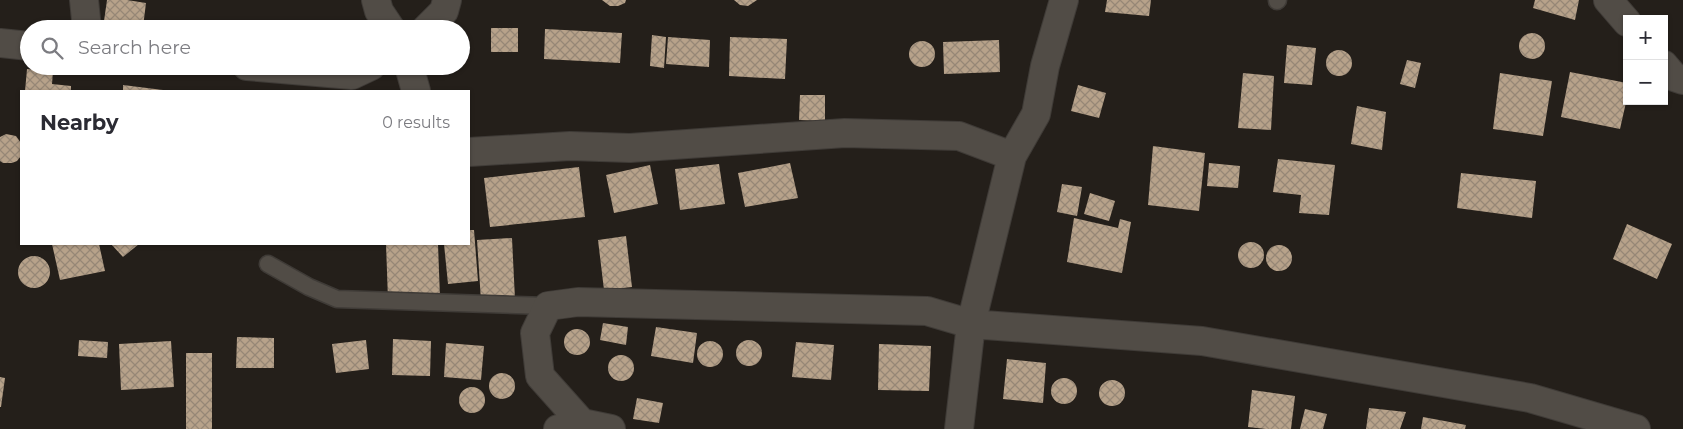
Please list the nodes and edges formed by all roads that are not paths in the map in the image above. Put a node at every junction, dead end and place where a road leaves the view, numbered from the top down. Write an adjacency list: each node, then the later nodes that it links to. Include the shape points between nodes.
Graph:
1 (84, 0): 7 (street)
2 (376, 0): 8 (street)
3 (447, 0): 9 (street, via 444,10)
4 (1064, 0): 17 (street, via 1045,66 1036,114)
5 (1608, 0): 6 (street)
6 (1623, 17)
7 (86, 20)
8 (385, 20)
9 (435, 20)
10 (0, 43): 11 (street)
11 (20, 45)
12 (1668, 70): 14 (street, via 1674,77)
13 (412, 75): 15 (street)
14 (1683, 80)
15 (416, 90)
16 (470, 152): 17 (street, via 570,146 630,148 845,133 959,136)
17 (1012, 156): 20 (street)
18 (268, 264): 19 (lane, via 337,299)
19 (548, 306): 20 (street, via 578,302 927,311); 21 (street, via 535,334 540,376)
20 (971, 324): 23 (street); 24 (street, via 1202,341 1530,398)
21 (570, 426): 22 (street)
22 (611, 429)
23 (958, 429)
24 (1636, 429)

